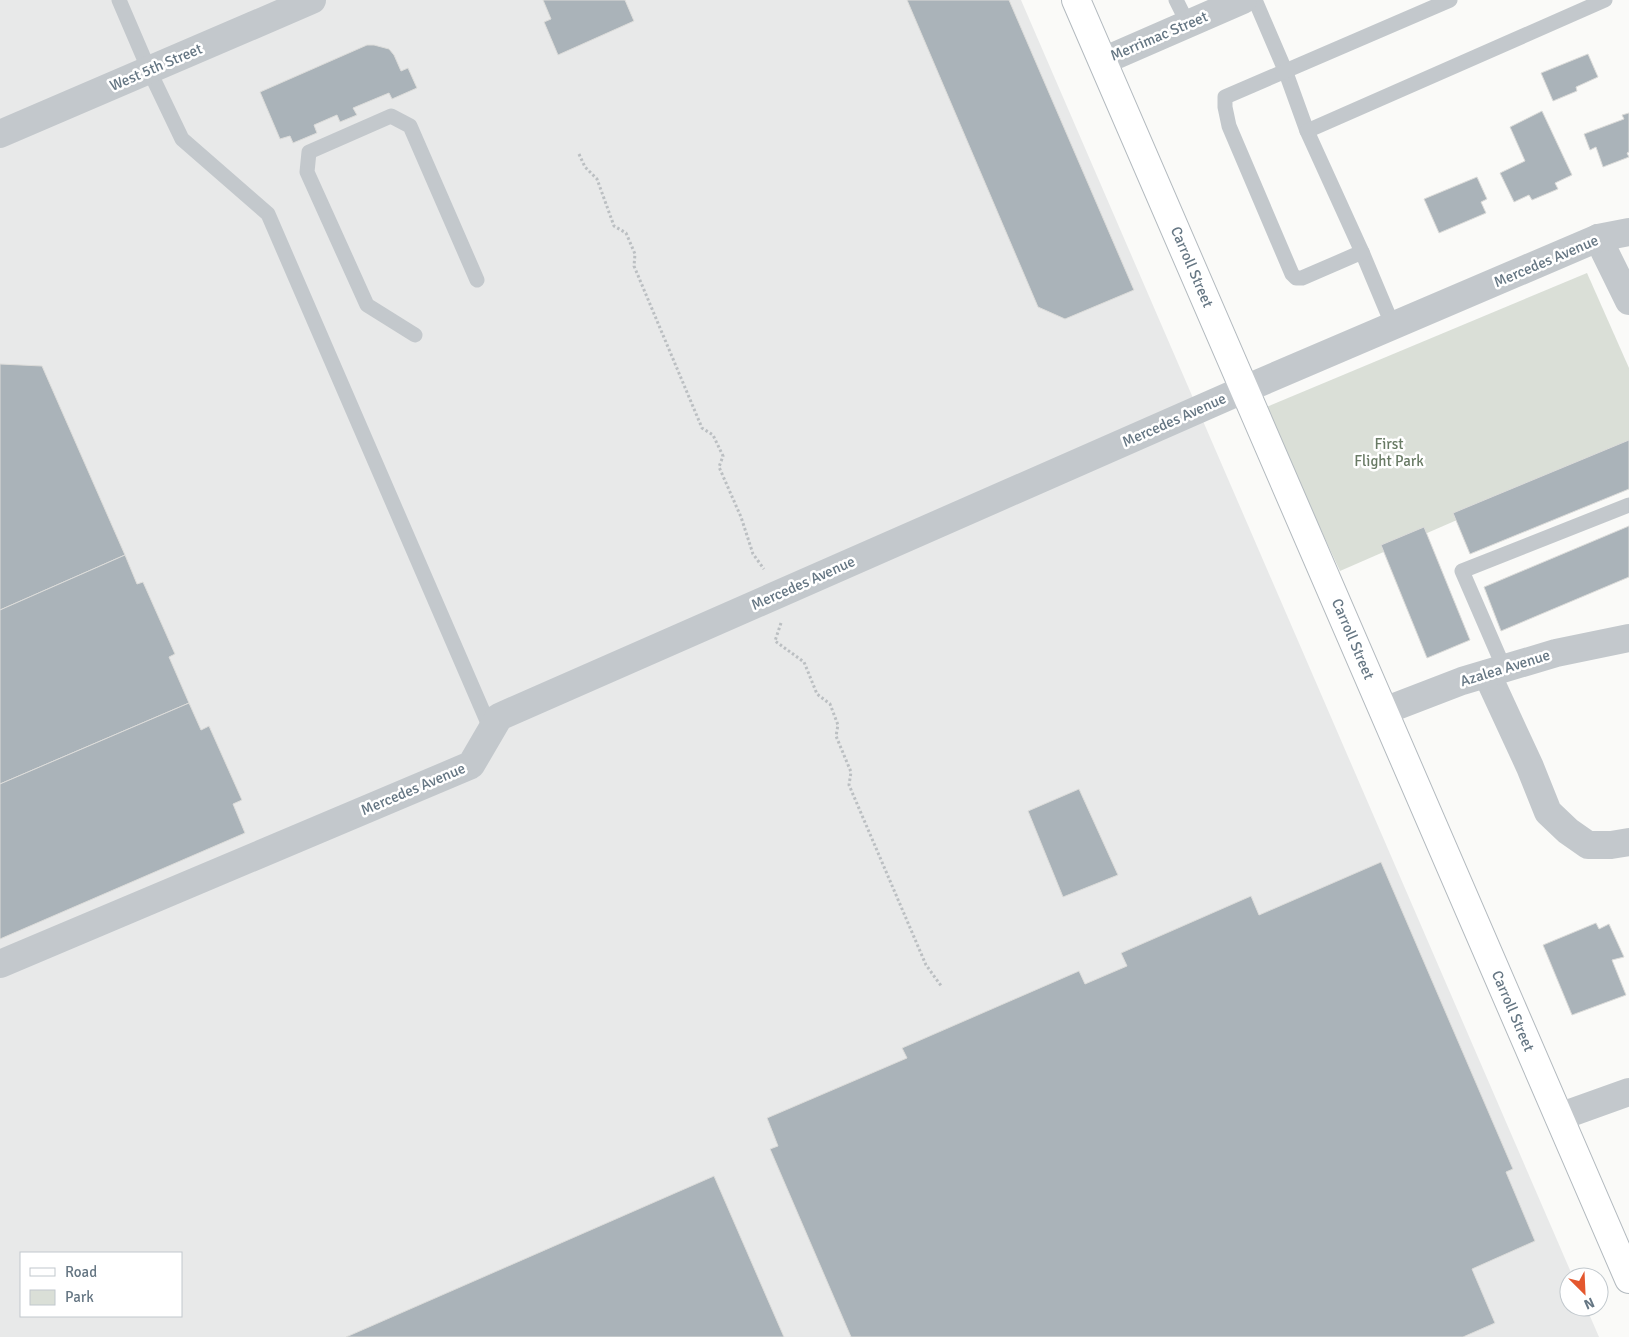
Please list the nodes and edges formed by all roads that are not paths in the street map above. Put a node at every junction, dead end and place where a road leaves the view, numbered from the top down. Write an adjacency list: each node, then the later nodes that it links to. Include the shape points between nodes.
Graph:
1 (119, 0): 11 (lane)
2 (312, 0): 11 (street, West 5th Street)
3 (1076, 0): 10 (street, Carroll Street)
4 (1176, 0): 9 (lane)
5 (1242, 0): 9 (street, Merrimac Street)
6 (1255, 0): 12 (lane)
7 (1450, 0): 12 (lane)
8 (1605, 0): 13 (lane)
9 (1188, 24): 10 (street, Merrimac Street)
10 (1103, 61): 22 (street, Carroll Street)
11 (149, 70): 14 (street, West 5th Street); 27 (lane, via 182,139 268,214)
12 (1285, 70): 13 (lane); 17 (lane, via 1225,97 1229,126 1296,278)
13 (1307, 131): 17 (lane)
14 (0, 134)
15 (1629, 232): 16 (street, Mercedes Avenue)
16 (1598, 238): 19 (street); 20 (street, Mercedes Avenue)
17 (1362, 252): 20 (lane)
18 (477, 280): 21 (lane, via 410,126 391,116 309,152 307,172 367,305)
19 (1629, 301)
20 (1393, 326): 22 (street, Mercedes Avenue)
21 (415, 335)
22 (1245, 389): 26 (street, Carroll Street); 27 (street, Mercedes Avenue, via 498,717)
23 (1629, 504): 25 (lane, via 1462,570)
24 (1629, 638): 25 (street, Azalea Avenue, via 1556,653)
25 (1495, 671): 26 (street, Azalea Avenue); 28 (street, via 1548,812 1588,845)
26 (1384, 711): 31 (street, Carroll Street)
27 (491, 730): 29 (street, Mercedes Avenue, via 470,765)
28 (1629, 842)
29 (0, 964)
30 (1629, 1092): 31 (street)
31 (1559, 1118): 32 (street, Carroll Street)
32 (1629, 1279)

